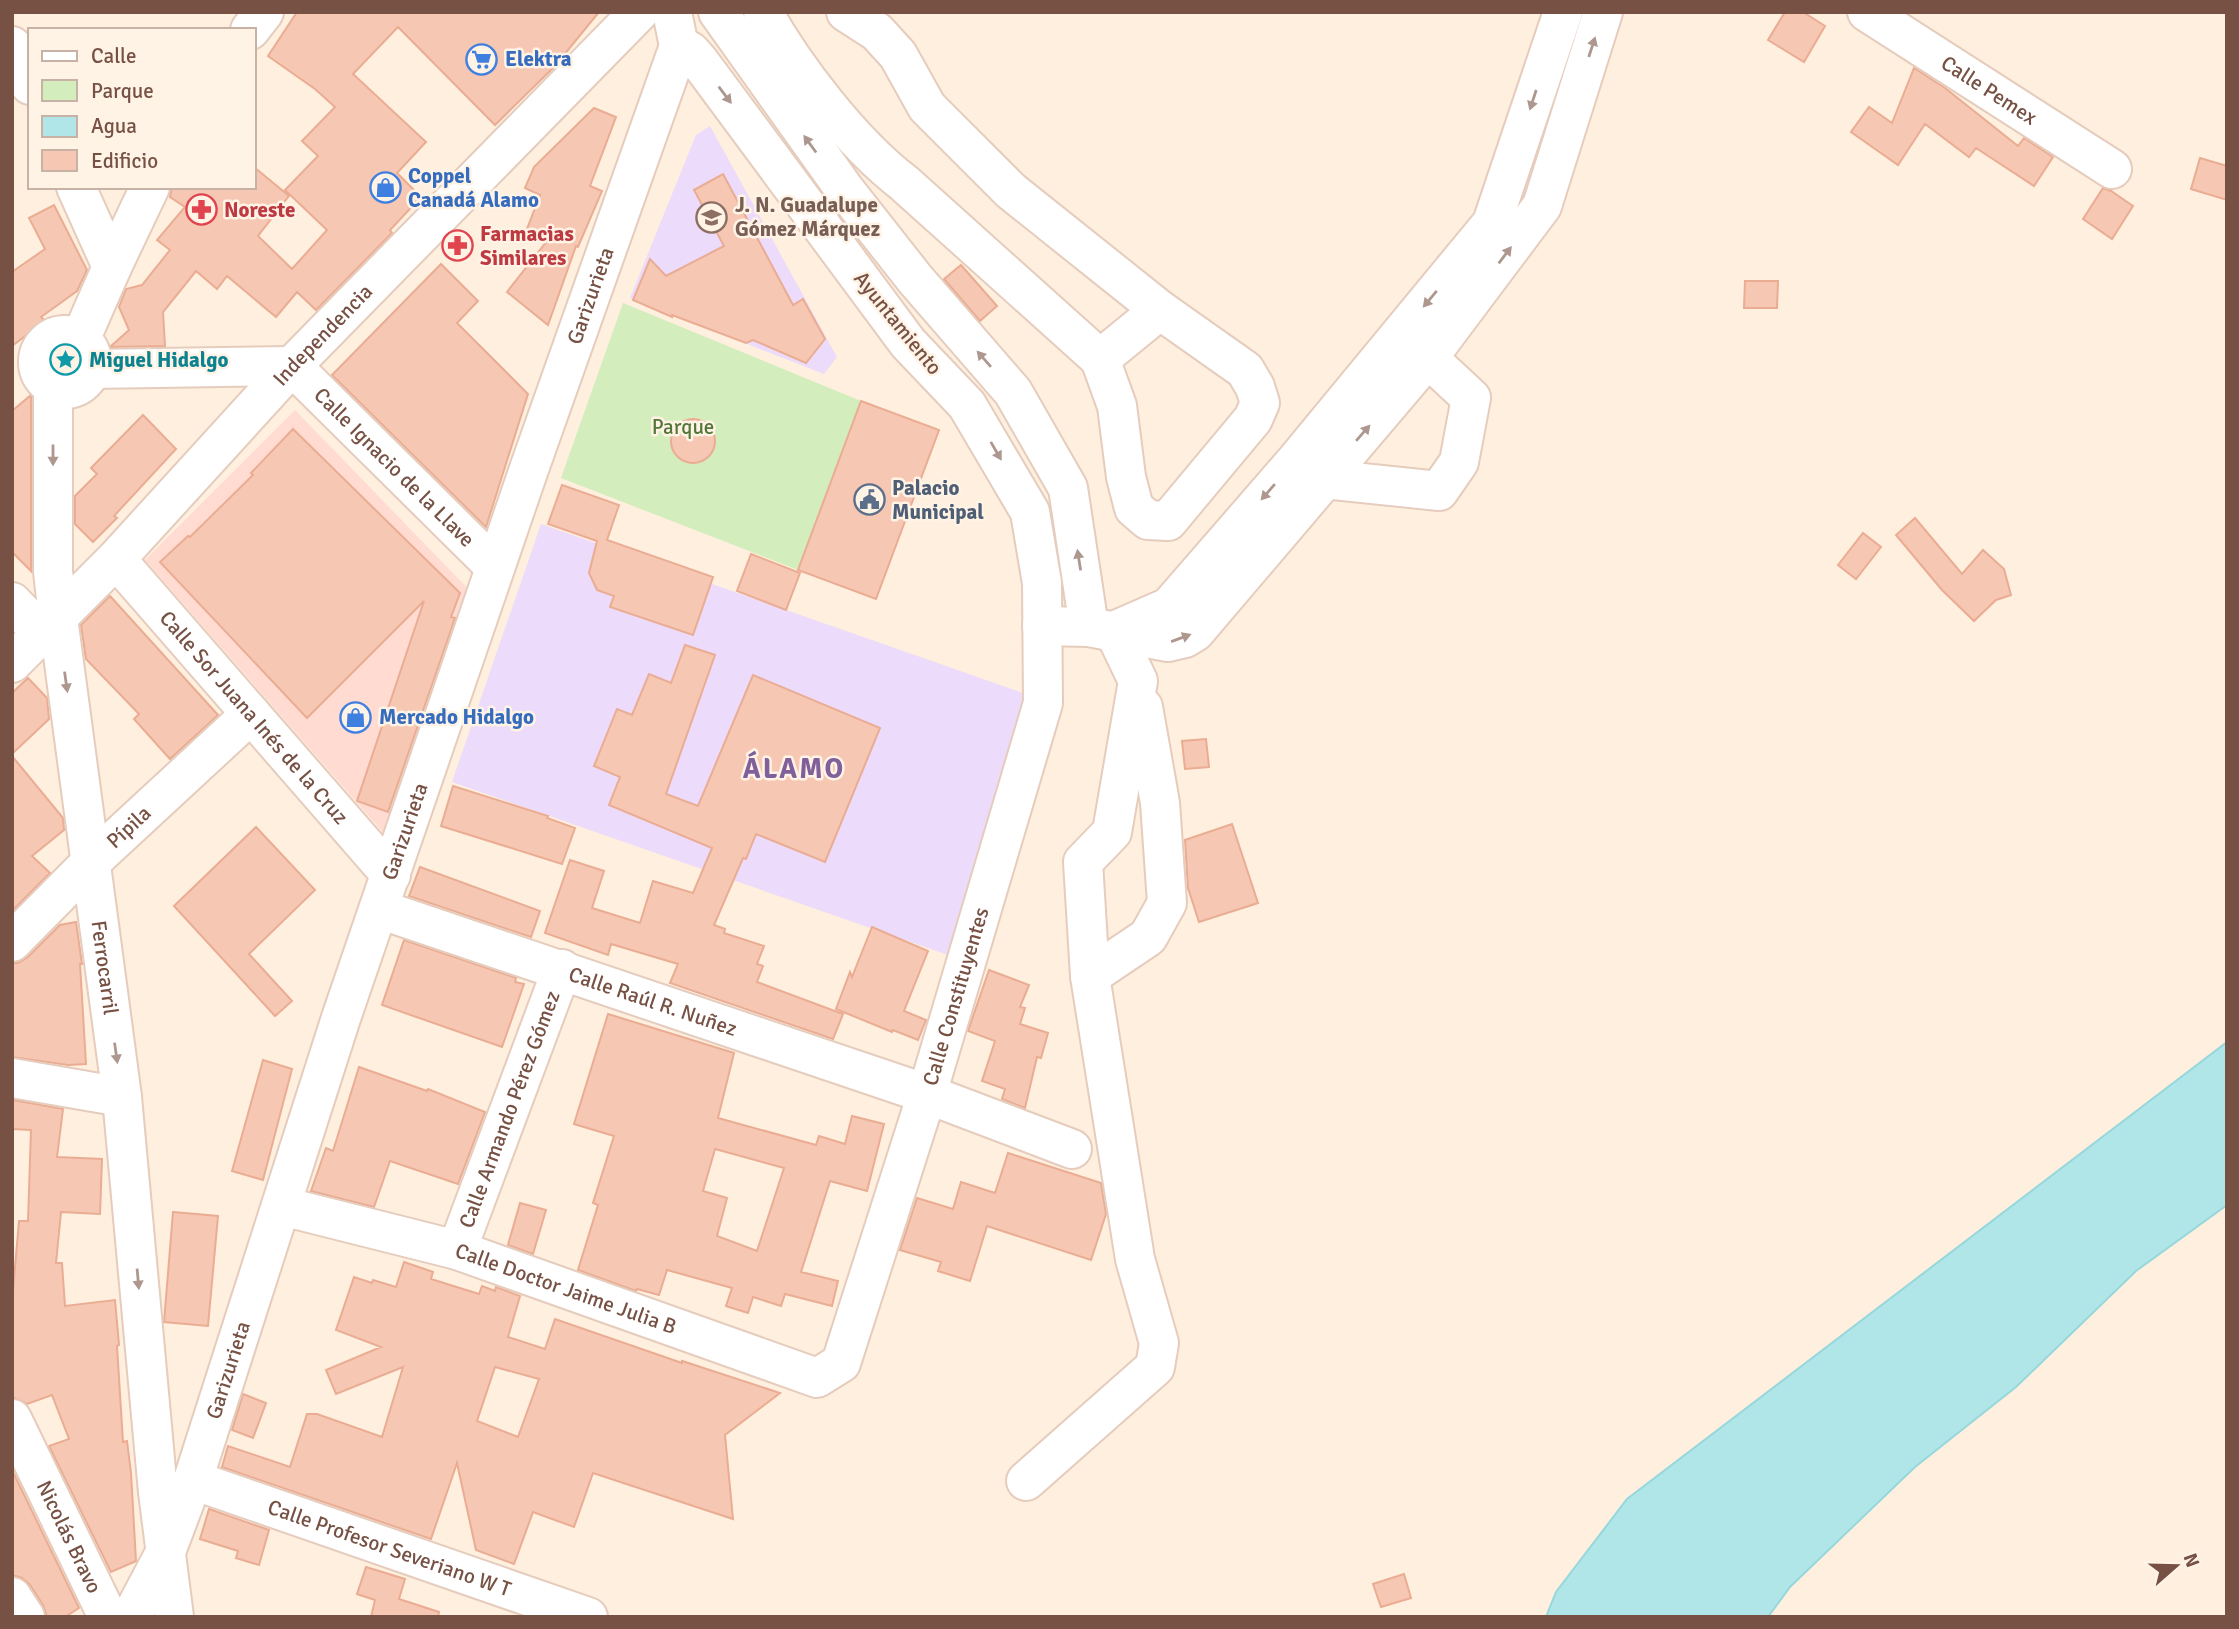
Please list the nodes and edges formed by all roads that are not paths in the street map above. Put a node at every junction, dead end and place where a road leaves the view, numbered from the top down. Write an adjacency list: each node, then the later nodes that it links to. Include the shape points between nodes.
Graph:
1 (264, 12): 9 (street)
2 (639, 12): 23 (street, Independencia)
3 (718, 12): 17 (street, Ayuntamiento, one-way to 3)
4 (763, 12): 13 (street, via 804,75)
5 (846, 12): 19 (street, via 877,32 898,55 927,107 1011,191)
6 (1563, 12): 20 (street, one-way to 20, via 1492,223)
7 (1603, 12): 20 (street, one-way to 7, via 1542,206)
8 (1867, 12): 14 (street, Calle Pemex)
9 (252, 28)
10 (676, 29): 27 (street, Garizurieta); 30 (street, Ayuntamiento, one-way to 30, via 908,343 967,405 984,431 1030,512 1042,583)
11 (12, 46): 12 (street)
12 (28, 81)
13 (877, 162): 17 (street); 22 (street)
14 (2112, 169)
15 (77, 189): 18 (street)
16 (149, 189): 18 (street)
17 (845, 190): 31 (street, Ayuntamiento, one-way to 17, via 1068,488 1013,392)
18 (112, 267): 21 (street)
19 (1160, 310): 22 (street); 22 (street, via 1245,370 1260,403 1254,419 1168,521 1148,520 1134,508 1117,406)
20 (1413, 348): 25 (street); 25 (street, via 1471,397 1459,462 1439,491)
21 (86, 354): 23 (street); 24 (street, via 83,382 69,389)
22 (1100, 359)
23 (292, 366): 26 (street, Independencia); 27 (street, Calle Ignacio de la Llave)
24 (34, 381): 29 (street, Ferrocarril, one-way to 29, via 53,571)
25 (1309, 471): 31 (street, via 1169,607)
26 (116, 559): 29 (street, Independencia); 34 (street, Calle Sor Juana Inés de la Cruz)
27 (495, 567): 36 (street, Garizurieta)
28 (12, 601): 29 (street)
29 (50, 626): 32 (street, Independencia); 35 (street, Ferrocarril, one-way to 35)
30 (1042, 626): 31 (street); 41 (street, Calle Constituyentes, via 1043,703)
31 (1102, 629): 33 (street, Ayuntamiento)
32 (12, 663)
33 (1138, 681): 39 (street, via 1112,832 1083,862); 39 (street, Ayuntamiento, via 1160,803 1167,903 1148,937)
34 (251, 714): 35 (street, Pípila); 36 (street, Calle Sor Juana Inés de la Cruz)
35 (91, 862): 37 (street, Pípila); 42 (street, Ferrocarril, one-way to 42)
36 (385, 892): 38 (street, Calle Raúl R. Nuñez); 44 (street, Garizurieta)
37 (12, 942)
38 (562, 970): 41 (street, Calle Raúl R. Nuñez); 45 (street, Calle Armando Pérez Gómez)
39 (1090, 976): 49 (street, via 1135,1259 1158,1343 1155,1367)
40 (12, 1078): 42 (street)
41 (927, 1094): 43 (street, Calle Raúl R. Nuñez); 46 (street, Calle Constituyentes)
42 (122, 1097): 50 (street, Ferrocarril, one-way to 50)
43 (1072, 1149)
44 (282, 1206): 45 (street, Calle Doctor Jaime Julia B); 48 (street, Garizurieta)
45 (457, 1250): 46 (street, Calle Doctor Jaime Julia B, via 817,1378)
46 (841, 1363)
47 (12, 1419): 53 (street, Nicolás Bravo)
48 (193, 1480): 50 (street, Garizurieta); 56 (street, Calle Profesor Severiano W T)
49 (1026, 1481)
50 (167, 1549): 54 (street, Garizurieta); 55 (street, Ferrocarril)
51 (12, 1597): 52 (street)
52 (25, 1617)
53 (108, 1617)
54 (131, 1617)
55 (174, 1617)
56 (588, 1617)

